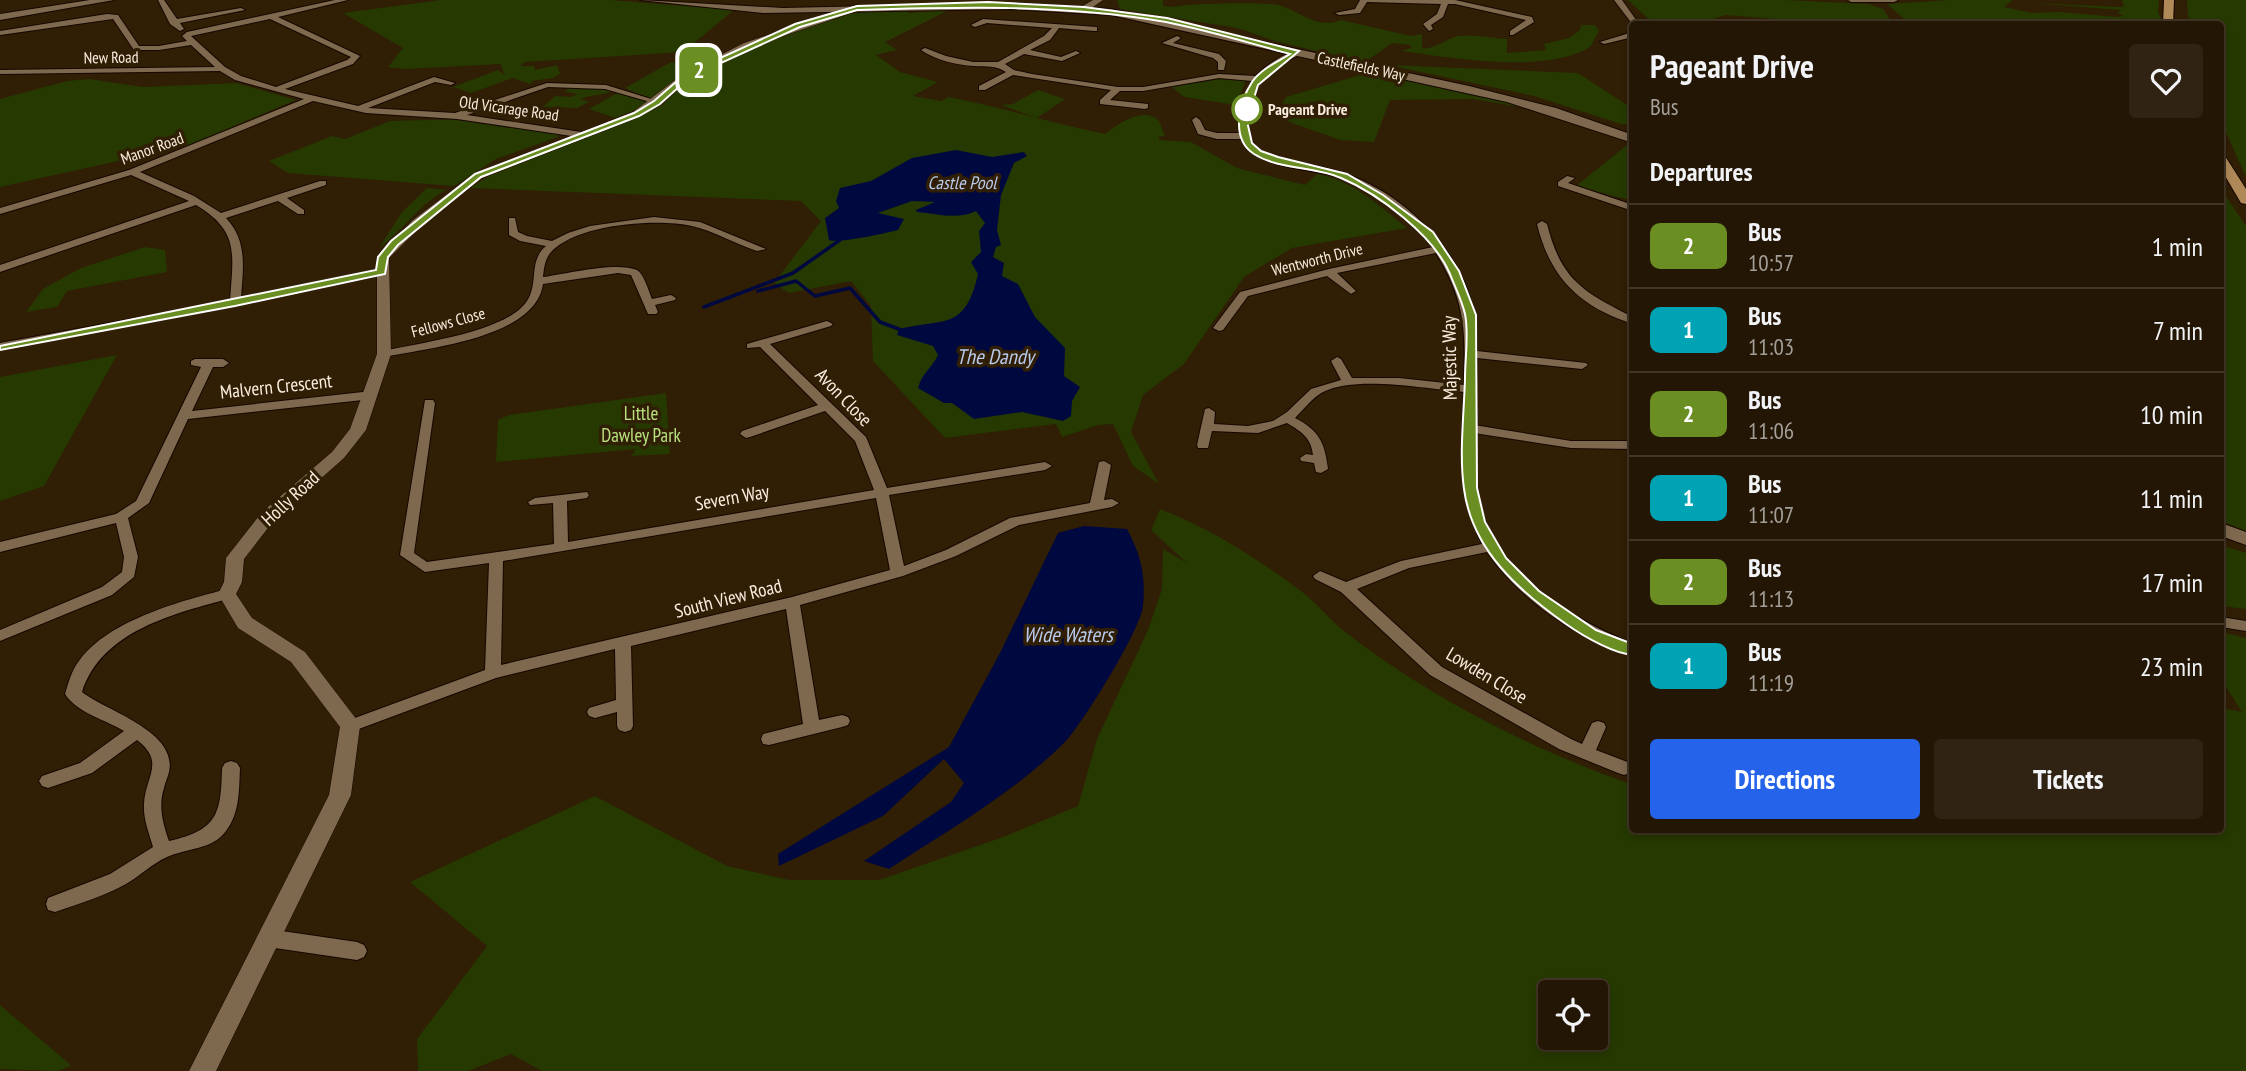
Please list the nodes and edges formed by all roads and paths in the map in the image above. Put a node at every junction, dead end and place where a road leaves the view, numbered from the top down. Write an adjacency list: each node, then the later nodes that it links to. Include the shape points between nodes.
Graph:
1 (109, 0): 21 (main road)
2 (345, 0): 20 (street)
3 (645, 0): 17 (main road, Castlefields Way)
4 (1099, 0): 14 (street)
5 (1364, 0): 10 (street); 18 (street, via 1357,11)
6 (1618, 0): 22 (street)
7 (1851, 0): 8 (street)
8 (1894, 0)
9 (2169, 0): 23 (main road)
10 (1444, 2): 19 (street); 29 (street, via 1440,15 1427,24)
11 (162, 3): 12 (street); 24 (street)
12 (178, 4)
13 (857, 8): 14 (main road, Castlefields Way, via 988,4); 17 (main road, Castlefields Way); 26 (street)
14 (1084, 9): 39 (main road, Castlefields Way, via 1167,20)
15 (1525, 9): 19 (street)
16 (241, 10): 24 (street)
17 (801, 11): 26 (street)
18 (1339, 13)
19 (1516, 15): 31 (street, via 1530,22)
20 (270, 16): 33 (street); 49 (street, via 356,57)
21 (0, 17)
22 (1634, 21)
23 (2168, 21)
24 (173, 22): 33 (street)
25 (975, 25): 27 (street, via 986,21)
26 (797, 26): 51 (street, via 687,76)
27 (1057, 26): 28 (street); 37 (street)
28 (1094, 29)
29 (1429, 29)
30 (0, 33): 33 (street, via 108,16 115,17 136,48 159,48)
31 (1513, 33)
32 (1629, 35): 35 (street)
33 (192, 38): 41 (street)
34 (1177, 38): 44 (street, via 1166,43 1216,56 1222,61)
35 (1604, 42)
36 (925, 50): 40 (street, via 963,62)
37 (1023, 51): 38 (street, via 1062,59); 40 (street)
38 (1076, 53)
39 (1296, 53): 45 (street); 58 (main road, Castlefields Way, via 1493,92)
40 (999, 64): 43 (street)
41 (222, 69): 42 (street, New Road); 49 (street, Old Vicarage Road)
42 (0, 72)
43 (1012, 72): 47 (street); 48 (street)
44 (1220, 72): 45 (street); 48 (street, via 1143,89)
45 (1258, 79): 57 (street, via 1243,121)
46 (451, 83): 53 (street, via 434,79)
47 (982, 88)
48 (1118, 89): 52 (street, via 1103,102)
49 (276, 90): 50 (street, Old Vicarage Road)
50 (310, 99): 53 (street, Old Vicarage Road); 60 (street, Manor Road)
51 (657, 102): 54 (street, via 606,87 547,85); 56 (street)
52 (1144, 106)
53 (358, 109): 54 (street, Old Vicarage Road)
54 (457, 116): 56 (street, Old Vicarage Road)
55 (1196, 120): 57 (street, via 1201,132)
56 (585, 135): 78 (street, via 478,176 395,243 383,257)
57 (1244, 136): 74 (street, Majestic Way, via 1258,153 1344,176 1368,189 1429,234)
58 (1629, 136)
59 (2224, 164): 64 (main road)
60 (132, 172): 65 (street); 67 (street, Manor Road)
61 (1570, 178): 66 (street, via 1560,184)
62 (323, 183): 63 (street)
63 (279, 197): 68 (street); 69 (street)
64 (2246, 200)
65 (195, 202): 69 (street); 75 (street)
66 (1629, 207)
67 (0, 211)
68 (301, 212)
69 (219, 217): 83 (street, via 229,226 236,244)
70 (512, 220): 72 (street, via 513,233)
71 (1542, 224): 84 (street, via 1556,269 1577,290)
72 (554, 244): 73 (street, via 576,233 643,220 686,222); 80 (street, Fellows Close, via 544,254)
73 (761, 249)
74 (1440, 250): 79 (street, Wentworth Drive); 89 (street, Majestic Way, via 1454,271 1471,315)
75 (38, 256): 76 (street, via 25,253); 77 (street)
76 (0, 258)
77 (0, 269)
78 (381, 272): 83 (street); 88 (street, Holly Road, via 386,304)
79 (1329, 272): 81 (street); 86 (street, Wentworth Drive, via 1244,294)
80 (538, 281): 82 (street, via 618,270 635,273 651,308); 88 (street, Fellows Close, via 536,299 518,316 486,330)
81 (1351, 291)
82 (671, 298)
83 (235, 303): 87 (street)
84 (1629, 319)
85 (827, 324): 97 (street, Avon Close, via 756,345)
86 (1219, 328)
87 (0, 346)
88 (384, 354): 95 (street, Holly Road)
89 (1472, 354): 92 (street); 94 (street, Majestic Way)
90 (1337, 361): 93 (street)
91 (209, 363): 99 (street, Malvern Crescent)
92 (1582, 365)
93 (1349, 383): 94 (street); 100 (street, via 1312,392)
94 (1469, 388): 102 (street, Majestic Way)
95 (372, 395): 99 (street, Malvern Crescent); 125 (street, Holly Road, via 358,430 345,446 268,516 235,558)
96 (429, 403): 121 (street, Severn Way, via 407,555 425,567)
97 (828, 406): 103 (street); 109 (street, Avon Close, via 861,440)
98 (1209, 412): 101 (street)
99 (184, 416): 115 (street, Malvern Crescent, via 142,503)
100 (1287, 418): 101 (street, via 1250,429); 106 (street, via 1313,433 1320,445)
101 (1207, 427): 104 (street)
102 (1469, 428): 105 (street, via 1568,444); 118 (street, Majestic Way, via 1470,488 1478,522)
103 (746, 434)
104 (1203, 444)
105 (1629, 445)
106 (1316, 463)
107 (1104, 465): 114 (street)
108 (1045, 466): 109 (street, Severn Way)
109 (881, 491): 120 (street, Severn Way); 122 (street, Avon Close)
110 (582, 495): 111 (street)
111 (560, 498): 112 (street); 120 (street)
112 (535, 502)
113 (1112, 503): 114 (street, South View Road)
114 (1096, 506): 122 (street, South View Road, via 1015,521)
115 (121, 517): 119 (street); 129 (street, via 131,557 129,575 107,591)
116 (2224, 530): 117 (main road)
117 (2246, 539)
118 (1492, 546): 124 (street, via 1406,564); 131 (street, Majestic Way, via 1534,595 1591,634)
119 (0, 547)
120 (561, 547): 121 (street, Severn Way)
121 (496, 558): 132 (street)
122 (898, 573): 126 (street, South View Road)
123 (1320, 576): 124 (street, Lowden Close)
124 (1346, 588): 142 (street, Lowden Close, via 1436,671)
125 (227, 594): 136 (street, via 245,623 298,657); 140 (street, via 153,616 82,668 73,694)
126 (792, 602): 130 (street, South View Road); 139 (street)
127 (2224, 622): 128 (street)
128 (2246, 626)
129 (0, 636)
130 (623, 644): 132 (street, South View Road); 133 (street)
131 (1629, 648)
132 (493, 673): 136 (street, South View Road)
133 (624, 704): 134 (street); 137 (street)
134 (595, 712)
135 (842, 721): 139 (street)
136 (350, 726): 148 (street, via 340,795)
137 (625, 726)
138 (1598, 727): 142 (street)
139 (811, 728): 141 (street)
140 (137, 731): 145 (street, via 86,768); 146 (street, via 162,762 152,814)
141 (769, 739)
142 (1586, 754): 144 (street, Lowden Close)
143 (231, 768): 146 (street, via 231,806 225,821 212,835)
144 (1624, 768)
145 (48, 781)
146 (163, 850): 147 (street, via 117,880)
147 (54, 904)
148 (268, 938): 149 (street); 150 (street)
149 (357, 951)
150 (202, 1071)

